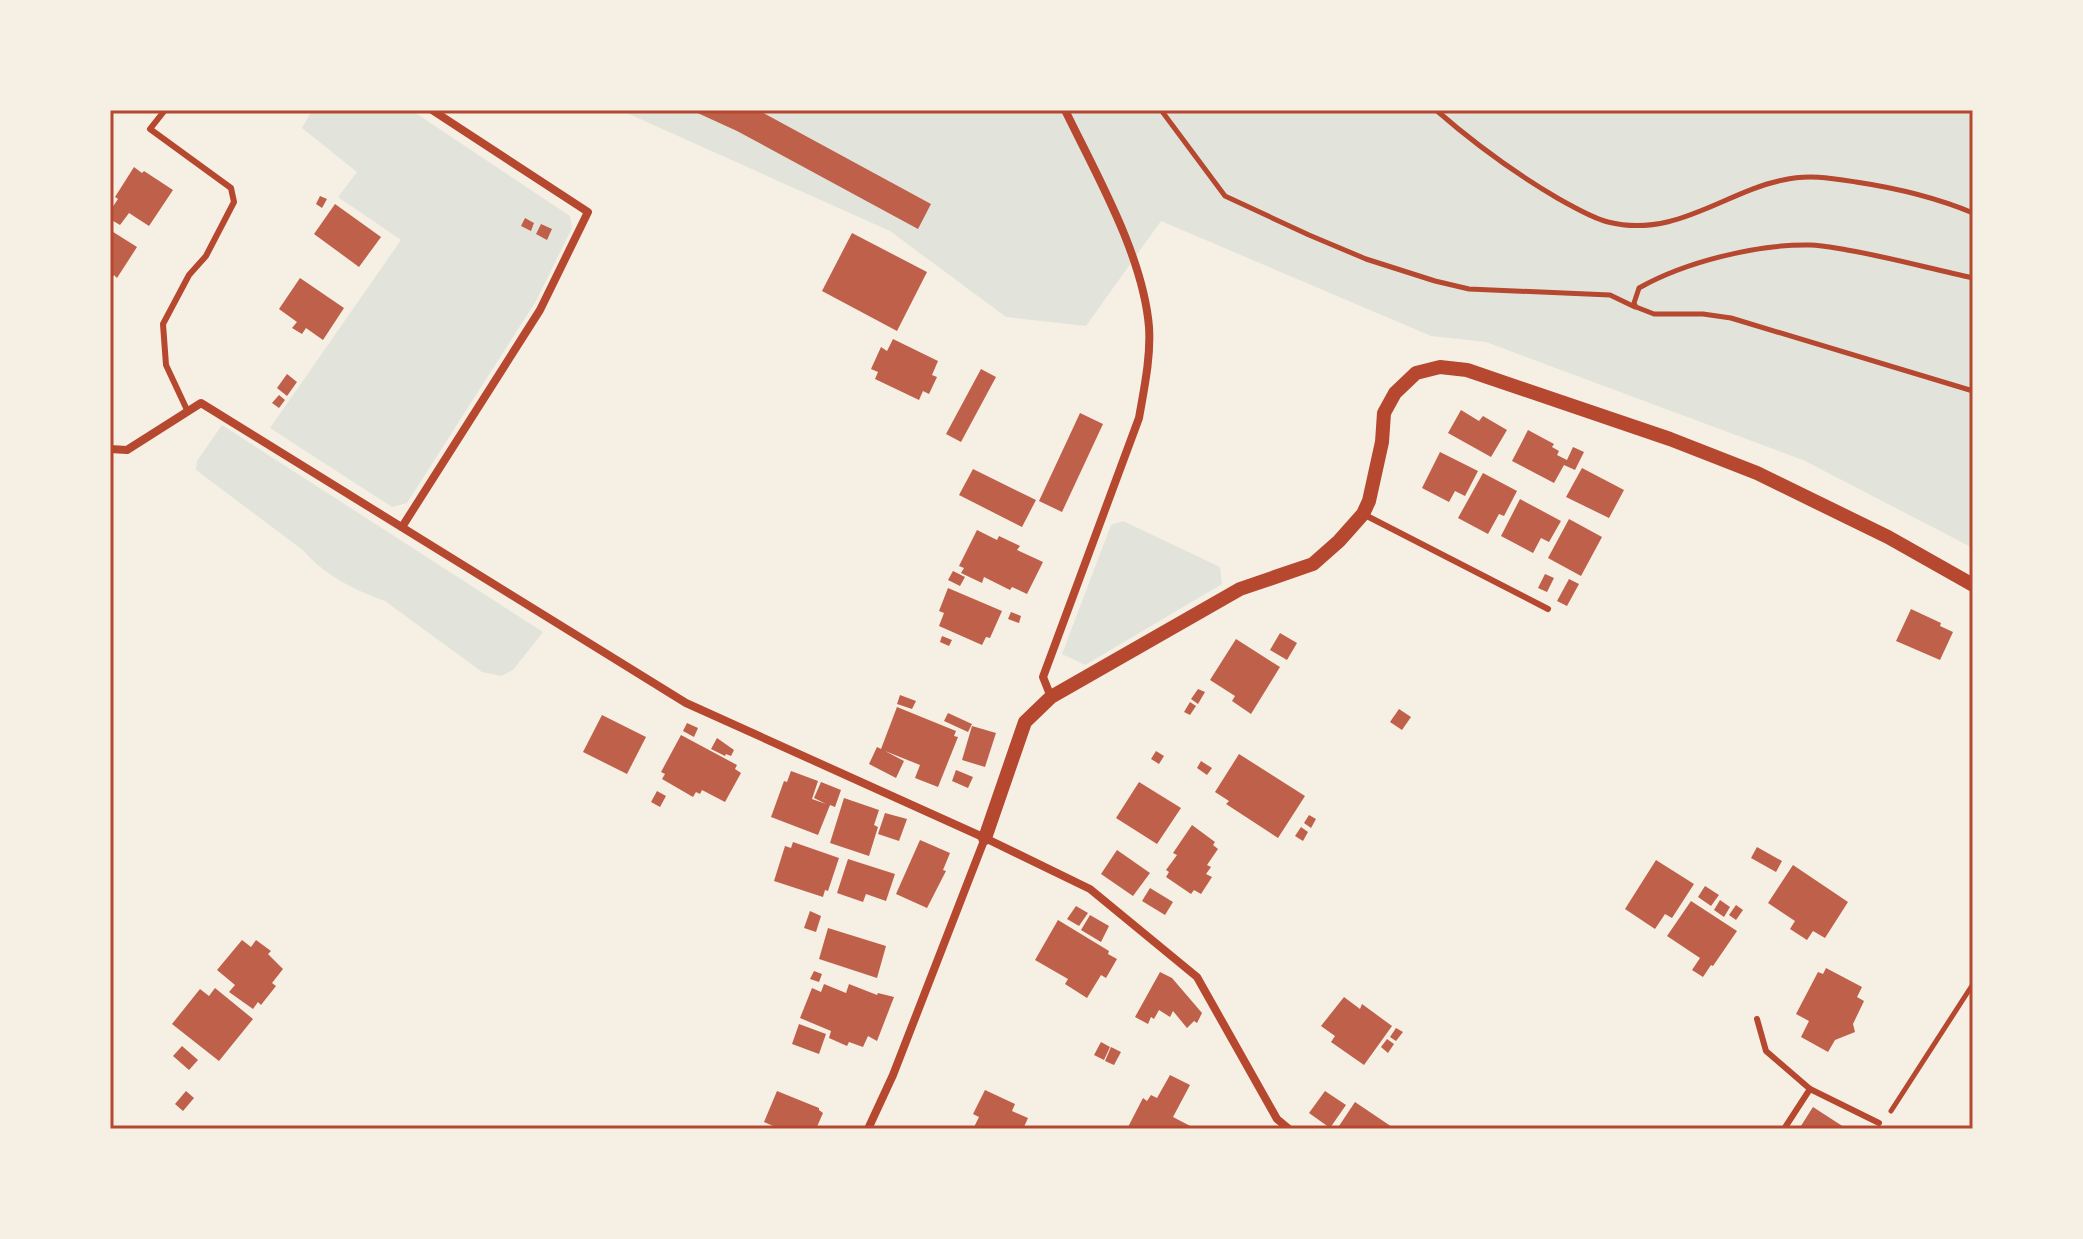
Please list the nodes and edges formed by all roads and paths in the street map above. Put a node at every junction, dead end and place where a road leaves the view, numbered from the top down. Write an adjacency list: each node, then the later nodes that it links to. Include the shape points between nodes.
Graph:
1 (165, 110): 10 (lane, via 150,129 231,188 234,202 163,324 166,365)
2 (432, 110): 13 (street, via 588,212 540,310)
3 (1065, 110): 16 (street, via 1119,222 1139,277 1149,327 1139,418 1043,677)
4 (1161, 110): 8 (path, via 1225,196 1366,259 1469,289 1610,295)
5 (1436, 110): 6 (path, via 1523,178 1607,222 1635,225 1689,217 1780,180 1803,176 1889,187)
6 (1973, 213)
7 (1973, 278): 8 (path, via 1839,249 1781,247 1675,270 1639,288)
8 (1636, 307): 9 (path, via 1654,314 1731,318)
9 (1973, 391)
10 (188, 412): 11 (street, via 127,450); 13 (street, via 201,403)
11 (110, 449)
12 (1363, 514): 14 (street, via 1384,413 1395,393 1416,373 1440,367 1467,370 1757,473); 15 (lane); 16 (street, via 1313,564 1240,589)
13 (402, 527): 17 (street, via 686,703)
14 (1973, 585)
15 (1548, 609)
16 (1051, 697): 17 (street, via 1025,722)
17 (985, 838): 22 (street); 23 (street, via 1090,889 1197,977 1277,1119)
18 (1973, 984): 21 (path)
19 (1757, 1019): 20 (lane, via 1766,1051)
20 (1810, 1089): 21 (lane); 24 (lane)
21 (1879, 1123)
22 (868, 1129)
23 (1289, 1129)
24 (1784, 1129)

